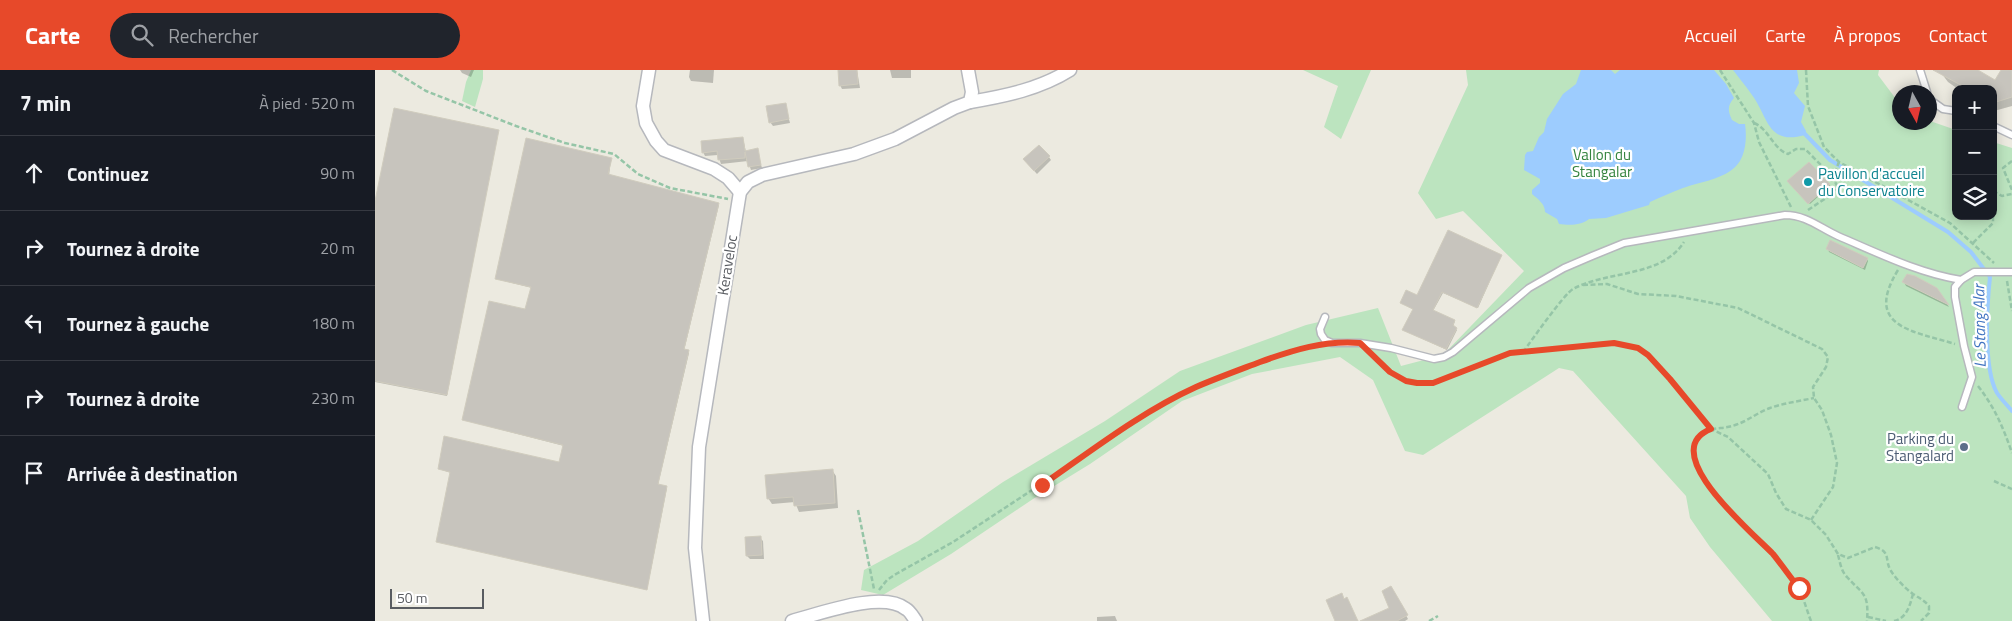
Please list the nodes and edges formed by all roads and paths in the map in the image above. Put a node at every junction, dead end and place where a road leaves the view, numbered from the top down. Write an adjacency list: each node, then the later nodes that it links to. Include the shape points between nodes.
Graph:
1 (392, 70): 20 (path, via 426,91 516,126 565,143 614,154 638,174 669,188)
2 (649, 70): 20 (street, via 643,106 646,123 655,141 664,150 729,178)
3 (968, 70): 9 (street, via 972,92)
4 (1071, 70): 9 (street, via 1025,90)
5 (1720, 70): 12 (path)
6 (1806, 70): 16 (path, via 1808,106 1824,147)
7 (1920, 70): 8 (lane)
8 (1925, 85)
9 (970, 102): 20 (street, via 895,139 854,154 762,175 748,182)
10 (1937, 105): 11 (lane)
11 (1952, 110)
12 (1754, 123): 17 (path, via 1760,125 1781,152 1788,154 1796,149 1805,149); 21 (path, via 1775,179)
13 (1997, 128): 14 (lane)
14 (2012, 135)
15 (2012, 161): 18 (path, via 2003,168)
16 (1839, 162): 17 (path); 24 (path, via 1949,224)
17 (1833, 177): 21 (path, via 1837,186 1832,194)
18 (2012, 192): 19 (path, via 2002,196)
19 (1997, 193)
20 (739, 196): 49 (street, Keraveloc, via 699,448 695,548)
21 (1795, 215): 23 (lane); 28 (lane, via 1931,274)
22 (1993, 220): 24 (path)
23 (1688, 231): 29 (path, via 1684,244 1660,264); 33 (lane, via 1624,243 1564,268 1529,288 1444,358 1434,359)
24 (1973, 243): 25 (path)
25 (2003, 271): 26 (lane); 28 (lane, via 1974,272); 30 (path, via 2009,286)
26 (2012, 272)
27 (1892, 279): 34 (path, via 1886,296 1886,310 1893,320 1903,328)
28 (1961, 280): 34 (lane, via 1955,288 1955,297)
29 (1583, 285): 35 (path, via 1571,290); 37 (path, via 1607,284 1638,294 1676,296 1738,308 1822,349 1828,357 1826,367 1813,387)
30 (2012, 311)
31 (1325, 317): 32 (lane, via 1321,334)
32 (1332, 343): 33 (lane); 43 (path, via 1286,353 1195,387 1154,410 983,524 896,574 887,580 877,595 872,585)
33 (1360, 343): 35 (path, via 1390,372 1406,381 1433,383 1510,353)
34 (1964, 346): 36 (lane)
35 (1523, 352): 39 (path, via 1614,343 1638,348 1670,379)
36 (1972, 377): 38 (lane); 40 (path, via 1992,404)
37 (1814, 398): 39 (path, via 1769,408 1730,427); 44 (path, via 1825,418 1837,463 1833,487)
38 (1962, 407)
39 (1711, 429): 44 (path, via 1728,437 1768,474 1786,509); 53 (path, via 1703,432 1693,451 1703,479 1799,588)
40 (2012, 453)
41 (1994, 481): 42 (path)
42 (2012, 489)
43 (858, 510)
44 (1811, 520): 45 (path)
45 (1838, 554): 46 (path, via 1848,558 1875,547 1882,549 1890,570); 48 (path, via 1846,576 1865,596)
46 (1913, 594): 55 (path, via 1909,608 1900,620); 56 (path, via 1929,606 1929,612)
47 (1438, 616): 52 (path)
48 (1867, 619): 54 (path)
49 (703, 621)
50 (792, 621): 51 (street, via 877,602 890,602 907,608)
51 (916, 621)
52 (1429, 621)
53 (1811, 621)
54 (1886, 621)
55 (1894, 621)
56 (1921, 621)

